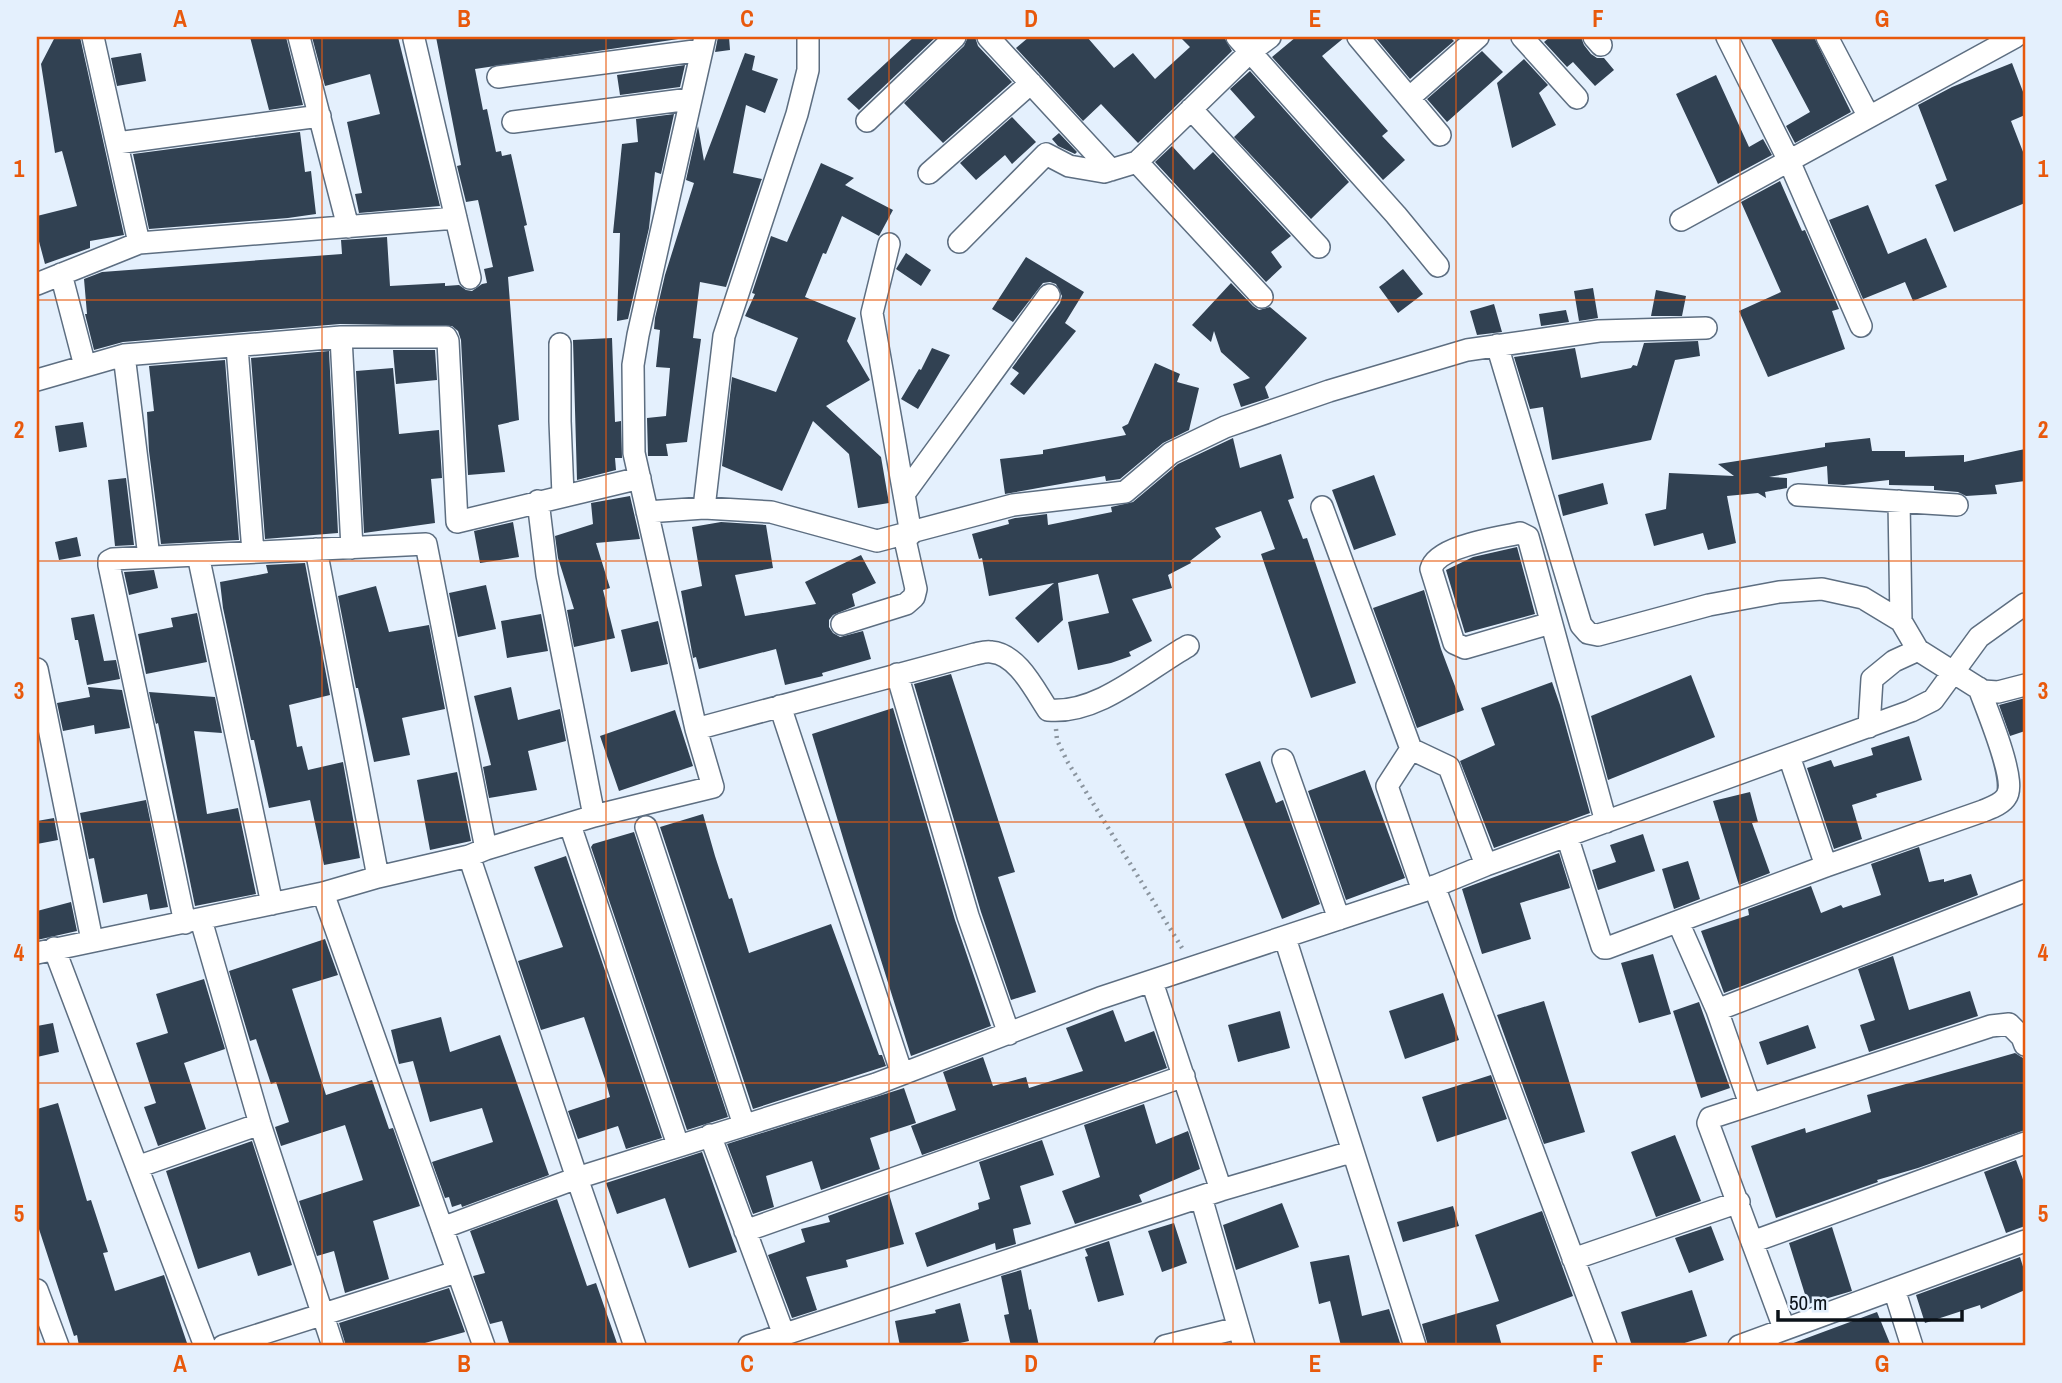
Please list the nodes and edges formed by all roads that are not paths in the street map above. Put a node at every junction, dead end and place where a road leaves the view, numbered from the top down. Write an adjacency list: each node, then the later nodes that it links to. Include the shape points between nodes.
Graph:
1 (93, 37): 27 (street)
2 (299, 37): 22 (street)
3 (808, 37): 62 (street, via 808,69 797,114 724,336)
4 (955, 37): 24 (street)
5 (988, 37): 17 (street)
6 (1270, 37): 15 (street)
7 (1358, 37): 18 (street)
8 (1478, 37): 18 (street)
9 (1522, 37): 19 (street)
10 (1727, 37): 28 (street)
11 (1827, 37): 23 (street)
12 (2015, 37): 23 (street)
13 (414, 40): 32 (street)
14 (703, 43): 16 (street); 20 (street)
15 (1244, 44): 21 (street); 39 (street)
16 (498, 77)
17 (1031, 83): 30 (street); 31 (street)
18 (1409, 97): 26 (street)
19 (1577, 98)
20 (690, 99): 25 (street); 54 (street, via 634,365 634,453)
21 (1191, 109): 29 (street); 38 (street)
22 (320, 116): 27 (street); 34 (street)
23 (1869, 117): 28 (street)
24 (867, 121)
25 (513, 122)
26 (1440, 135)
27 (117, 143): 36 (street)
28 (1789, 161): 33 (street); 45 (street)
29 (1137, 162): 30 (street); 44 (street)
30 (1111, 170): 35 (street, via 1069,166 1046,154)
31 (929, 173)
32 (456, 218): 34 (street); 41 (street)
33 (1681, 220)
34 (348, 227): 36 (street)
35 (959, 242)
36 (139, 243): 40 (street)
37 (890, 244): 55 (street, via 872,313)
38 (1319, 247)
39 (1438, 266)
40 (61, 274): 42 (street); 52 (street)
41 (470, 278)
42 (37, 284)
43 (1049, 295): 55 (street)
44 (1262, 297)
45 (1861, 326)
46 (1706, 328): 49 (street, via 1600,331)
47 (341, 337): 50 (street); 58 (street, via 446,337 457,522); 65 (street)
48 (560, 344): 56 (street)
49 (1497, 345): 64 (street, via 1329,391 1225,427 1171,453 1125,492 1013,505); 71 (street, via 1581,625 1588,632 1598,635 1779,592 1822,589 1863,598)
50 (237, 347): 51 (street); 67 (street)
51 (124, 355): 52 (street); 69 (street)
52 (85, 366): 53 (street)
53 (37, 380)
54 (640, 478): 56 (street); 63 (street)
55 (904, 494): 64 (street)
56 (563, 495): 58 (street)
57 (1798, 495): 59 (street)
58 (538, 501): 87 (street, via 547,575)
59 (1899, 501): 60 (street); 71 (street)
60 (1957, 505)
61 (1322, 507): 84 (street)
62 (704, 509): 63 (street); 64 (street, via 771,512 877,541)
63 (647, 512): 83 (street)
64 (908, 534): 73 (street, via 914,597 906,604)
65 (352, 548): 66 (street); 92 (street, via 426,544)
66 (316, 549): 67 (street); 95 (street)
67 (253, 552): 68 (street)
68 (198, 555): 69 (street); 99 (street)
69 (149, 557): 101 (street, via 113,559 109,565)
70 (2025, 604): 77 (street, via 1979,637)
71 (1901, 621): 75 (street)
72 (1551, 623): 72 (street, via 1465,648 1454,643 1431,569 1433,561 1446,552 1520,533 1528,537); 88 (street)
73 (842, 624)
74 (1188, 646): 78 (street, via 1136,681 1075,710 1048,710 1019,669 992,652)
75 (1918, 650): 77 (street); 82 (street, via 1872,679)
76 (37, 669): 104 (street)
77 (1955, 673): 80 (street); 82 (street, via 1933,700)
78 (897, 674): 81 (street); 108 (street, via 968,916)
79 (2025, 685): 80 (street, via 1998,692)
80 (1979, 688): 94 (street, via 2006,762 2010,789 2006,798 1983,811)
81 (780, 706): 83 (street); 110 (street)
82 (1869, 727): 85 (street)
83 (696, 729): 87 (street, via 713,787)
84 (1411, 749): 93 (street, via 1449,767); 96 (street, via 1387,786)
85 (1789, 756): 88 (street); 94 (street)
86 (1283, 760): 100 (street)
87 (594, 816): 89 (street)
88 (1606, 822): 91 (street)
89 (570, 825): 92 (street); 117 (street)
90 (646, 827): 114 (street)
91 (1567, 836): 93 (street); 102 (street, via 1604,948)
92 (477, 853): 95 (street); 120 (street)
93 (1486, 865): 96 (street)
94 (1826, 866): 102 (street)
95 (378, 877): 98 (street)
96 (1428, 888): 100 (street); 127 (street)
97 (2025, 891): 107 (street)
98 (323, 893): 99 (street); 123 (street)
99 (272, 904): 101 (street)
100 (1339, 919): 103 (street)
101 (193, 921): 104 (street); 113 (street)
102 (1678, 922): 107 (street)
103 (1285, 938): 106 (street); 118 (street)
104 (92, 940): 105 (street)
105 (46, 951): 119 (street)
106 (1152, 982): 108 (street); 111 (street)
107 (1717, 1010): 112 (street)
108 (1009, 1034): 110 (street)
109 (2025, 1045): 112 (street, via 2009,1024 1991,1026)
110 (902, 1074): 114 (street)
111 (1184, 1076): 121 (street); 124 (street)
112 (1751, 1104): 122 (street, via 1708,1121)
113 (260, 1124): 119 (street); 131 (street)
114 (744, 1125): 115 (street)
115 (710, 1135): 117 (street); 124 (street)
116 (2025, 1143): 126 (street)
117 (678, 1145): 120 (street)
118 (1351, 1152): 121 (street); 143 (street)
119 (137, 1167): 136 (street)
120 (577, 1178): 123 (street); 140 (street)
121 (1211, 1194): 133 (street); 134 (street)
122 (1739, 1202): 126 (street); 127 (street)
123 (442, 1228): 128 (street)
124 (745, 1231): 133 (street)
125 (2025, 1241): 129 (street)
126 (1752, 1242): 132 (street)
127 (1573, 1259): 144 (street)
128 (456, 1272): 131 (street); 139 (street)
129 (1894, 1289): 132 (street); 146 (street)
130 (37, 1290): 135 (street)
131 (323, 1313): 137 (street); 138 (street)
132 (1784, 1328): 145 (street)
133 (784, 1335): 141 (street)
134 (1241, 1337): 142 (street)
135 (58, 1346)
136 (205, 1346)
137 (223, 1346)
138 (333, 1346)
139 (484, 1346)
140 (635, 1346)
141 (749, 1346)
142 (1165, 1346)
143 (1415, 1346)
144 (1606, 1346)
145 (1739, 1346)
146 (1912, 1346)

